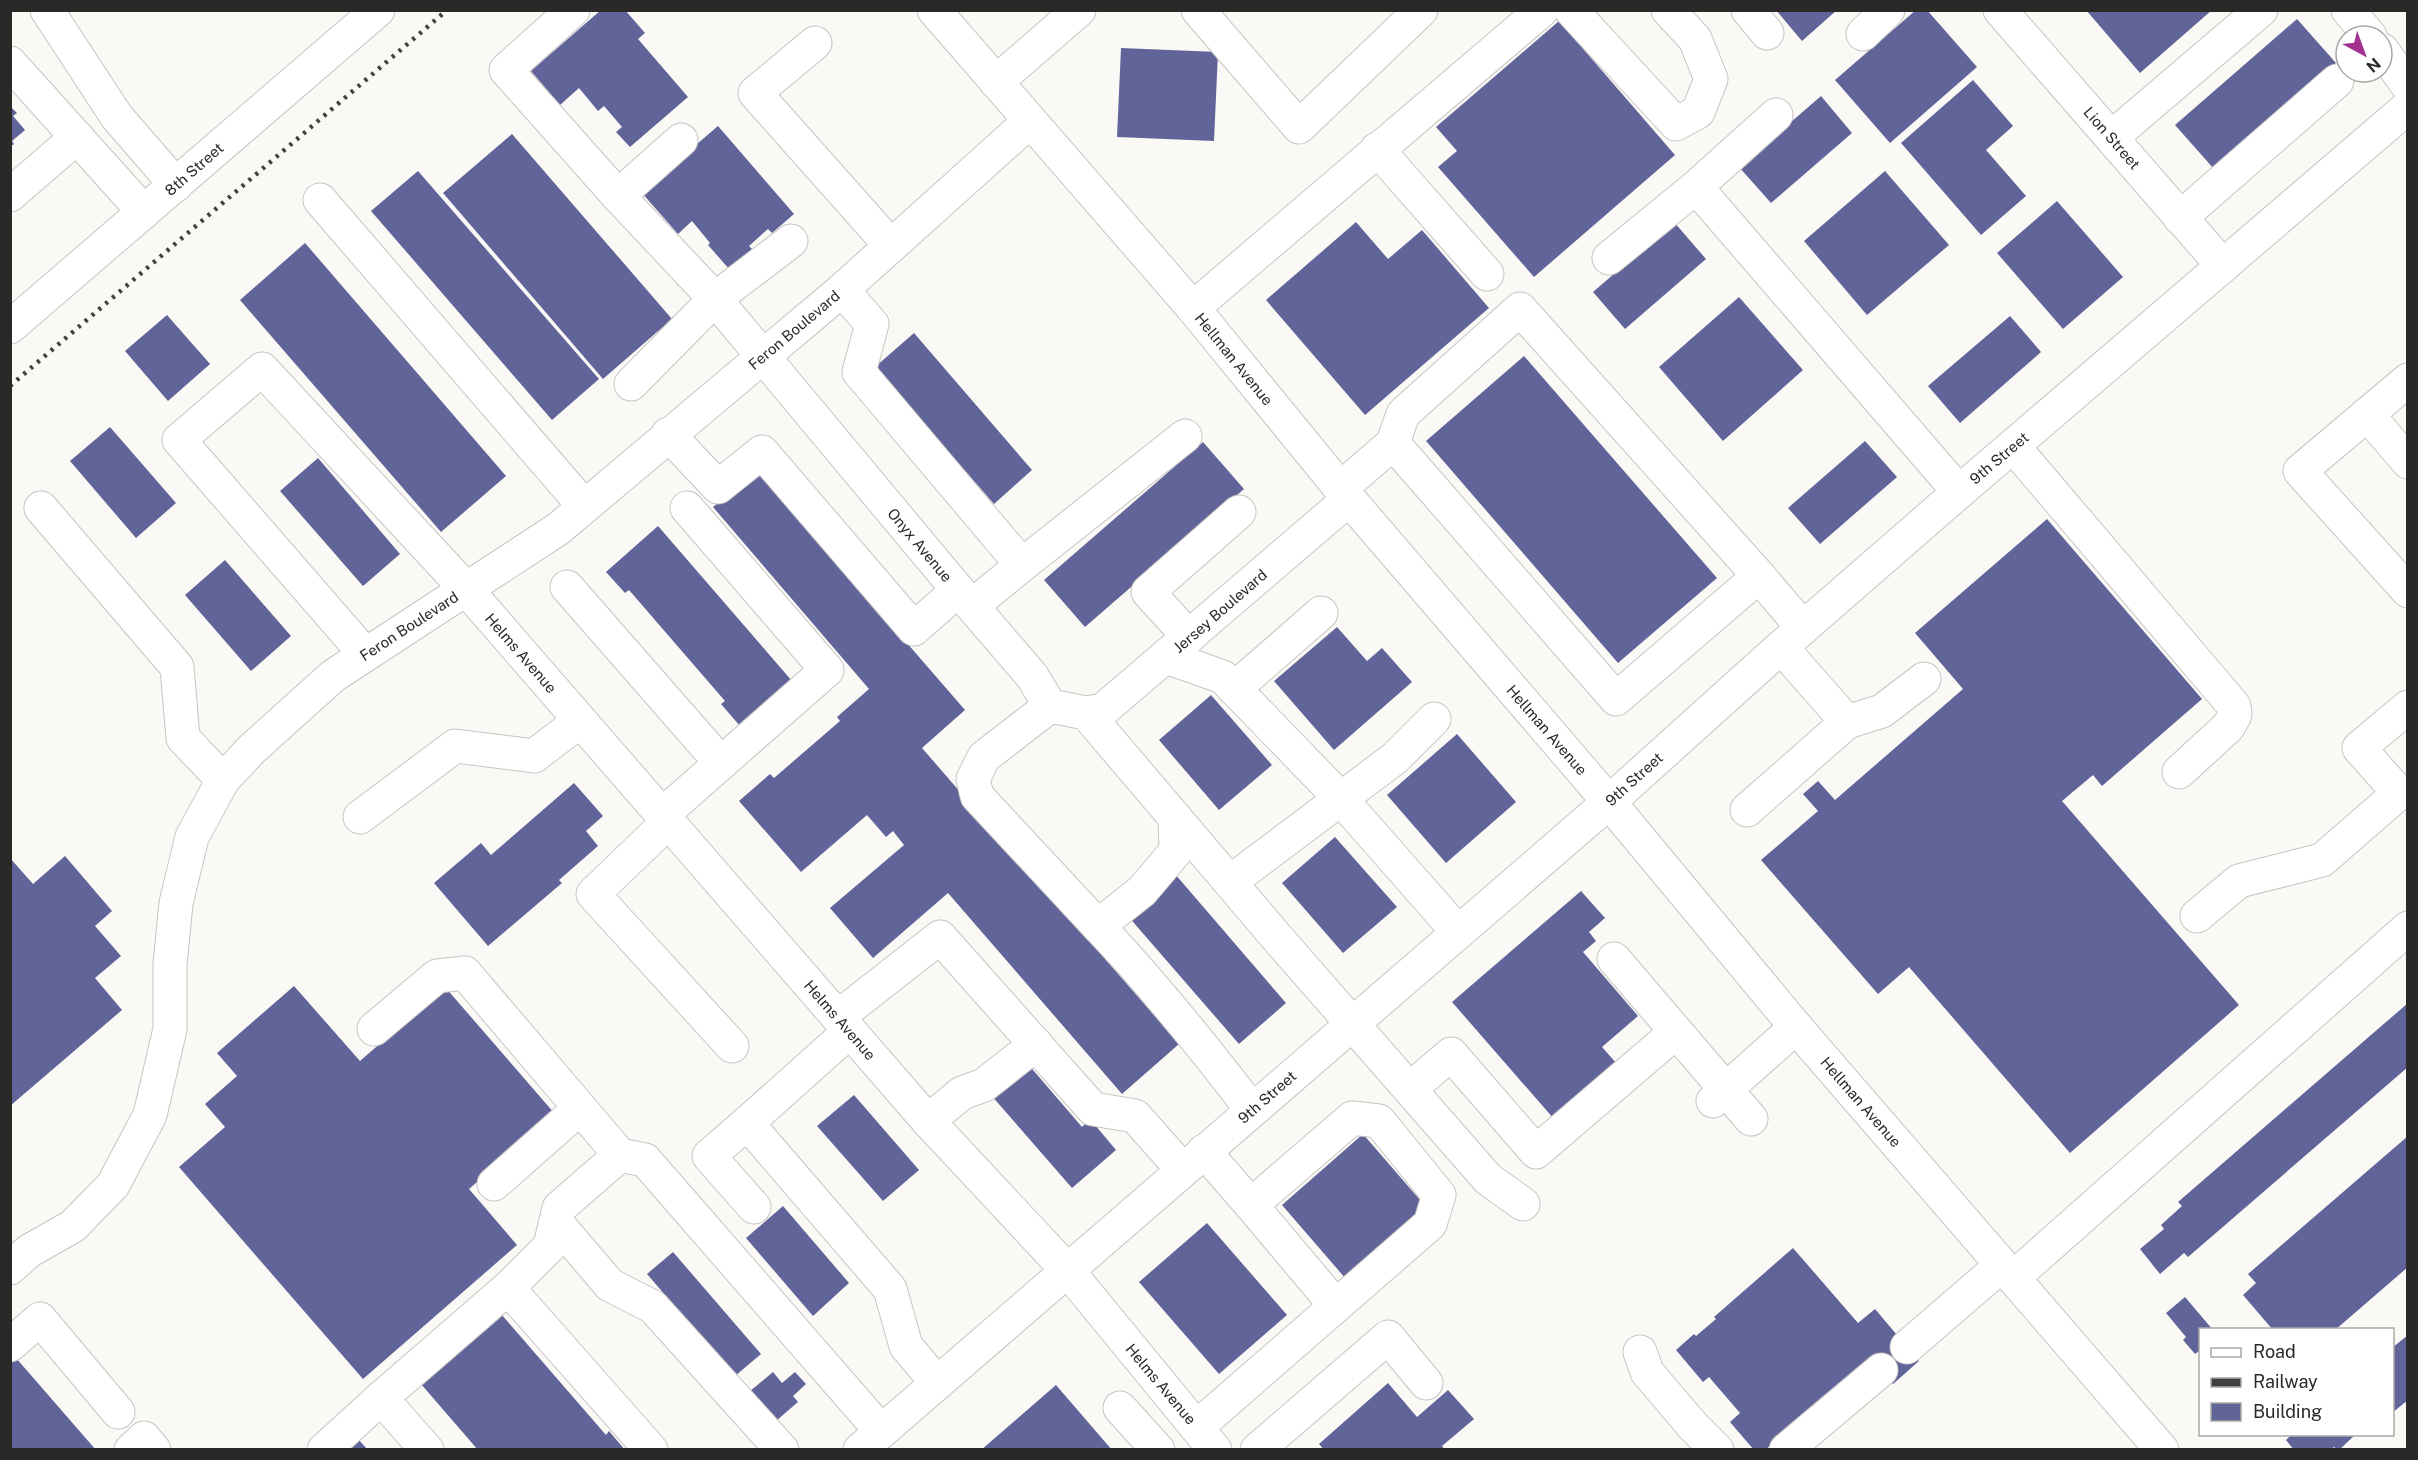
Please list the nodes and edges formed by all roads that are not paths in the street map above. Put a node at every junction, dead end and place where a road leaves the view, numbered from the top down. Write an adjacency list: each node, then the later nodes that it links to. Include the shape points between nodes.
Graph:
1 (47, 10): 30 (street, via 117,117)
2 (573, 10): 33 (street, Onyx Avenue, via 506,70)
3 (934, 10): 20 (street, Hellman Avenue)
4 (1079, 10): 20 (street)
5 (1198, 10): 6 (street, via 1299,127)
6 (1421, 10)
7 (1542, 10): 29 (street)
8 (1571, 10): 9 (street, via 1676,124 1698,112 1711,79 1695,39)
9 (1668, 10)
10 (1888, 10): 16 (street)
11 (2000, 10): 27 (street, Lion Street)
12 (2261, 10): 27 (street)
13 (2348, 10): 15 (street)
14 (371, 13): 30 (street, 8th Street)
15 (2360, 24)
16 (1863, 34)
17 (815, 43): 38 (street, via 755,93)
18 (10, 63): 26 (street)
19 (2394, 67): 22 (street)
20 (996, 82): 25 (street, Hellman Avenue)
21 (2334, 84): 36 (street)
22 (2408, 86)
23 (2408, 107): 40 (street, 9th Street)
24 (1776, 115): 31 (street)
25 (1030, 121): 38 (street, Feron Boulevard); 44 (street, Hellman Avenue)
26 (77, 137): 32 (street); 35 (street)
27 (2112, 137): 36 (street, Lion Street)
28 (681, 140): 33 (street)
29 (1377, 149): 41 (street); 44 (street)
30 (176, 185): 35 (street, 8th Street)
31 (1696, 187): 39 (street); 55 (street)
32 (10, 195)
33 (618, 196): 43 (street, Onyx Avenue)
34 (320, 200): 57 (street)
35 (144, 212): 45 (street, 8th Street)
36 (2180, 218): 40 (street, Lion Street)
37 (791, 241): 43 (street)
38 (891, 246): 42 (street, Feron Boulevard)
39 (1609, 258)
40 (2223, 267): 53 (street, 9th Street)
41 (1487, 274)
42 (842, 290): 46 (street, Feron Boulevard); 61 (street, via 872,324 859,372)
43 (715, 299): 46 (street, Onyx Avenue); 48 (street)
44 (1193, 308): 56 (street, Hellman Avenue)
45 (10, 327)
46 (763, 358): 50 (street, Feron Boulevard); 66 (street, Onyx Avenue)
47 (2408, 380): 49 (street)
48 (631, 384)
49 (2367, 414): 54 (street); 65 (street, via 2300,471)
50 (668, 434): 57 (street, Feron Boulevard); 66 (street, via 718,488 762,452 914,630)
51 (1185, 436): 61 (street)
52 (1393, 443): 56 (street, Jersey Boulevard); 62 (street, via 1616,699); 62 (street, via 1402,414 1520,309)
53 (2013, 446): 55 (street, 9th Street); 80 (street, via 2234,706 2235,715 2228,727)
54 (2408, 462)
55 (1959, 492): 68 (street, 9th Street)
56 (1344, 494): 69 (street, Jersey Boulevard); 84 (street, Hellman Avenue)
57 (584, 506): 64 (street, Feron Boulevard, via 558,529)
58 (40, 508): 81 (street, via 177,667 183,738)
59 (687, 508): 79 (street, via 827,670)
60 (1239, 512): 69 (street, via 1148,592)
61 (1022, 565): 66 (street)
62 (1759, 576): 68 (street)
63 (567, 587): 79 (street)
64 (466, 589): 70 (street, Feron Boulevard); 70 (street, Helms Avenue, via 262,369 179,440); 77 (street, Helms Avenue)
65 (2408, 591)
66 (965, 598): 73 (street, Onyx Avenue, via 1032,676)
67 (1321, 613): 72 (street)
68 (1792, 637): 78 (street); 84 (street, 9th Street)
69 (1178, 647): 72 (street); 75 (street, Jersey Boulevard, via 1103,710)
70 (365, 654): 81 (street, Feron Boulevard, via 333,676)
71 (1924, 679): 78 (street, via 1882,711)
72 (1234, 688): 83 (street)
73 (1050, 706): 75 (street); 91 (street, via 984,757 973,779 977,796)
74 (2408, 707): 82 (street, via 2359,748)
75 (1086, 713): 87 (street)
76 (1434, 719): 83 (street, via 1395,758)
77 (580, 721): 86 (street, via 534,756 456,746); 88 (street, Helms Avenue)
78 (1847, 722): 85 (street)
79 (721, 763): 88 (street)
80 (2179, 772)
81 (223, 780): 116 (street, Feron Boulevard, via 192,837 176,903 170,964 170,1029 150,1115 113,1185 73,1226)
82 (2405, 794): 90 (street, via 2322,860 2239,880)
83 (1341, 799): 89 (street); 93 (street)
84 (1609, 802): 93 (street, 9th Street); 97 (street, Hellman Avenue)
85 (1747, 810)
86 (360, 817)
87 (1175, 817): 89 (street); 91 (street, via 1176,850 1142,891)
88 (665, 818): 96 (street, Helms Avenue); 101 (street, via 593,894)
89 (1230, 882): 95 (street)
90 (2197, 916)
91 (1098, 926): 105 (street, via 1158,992)
92 (2408, 928): 118 (street)
93 (1458, 932): 95 (street, 9th Street)
94 (1614, 959): 99 (street)
95 (1353, 1023): 102 (street); 105 (street, 9th Street)
96 (844, 1024): 100 (street, via 940,937); 107 (street, Helms Avenue); 108 (street)
97 (1796, 1027): 103 (street); 118 (street, Hellman Avenue)
98 (374, 1029): 104 (street, via 437,976 465,973)
99 (1676, 1032): 102 (street, via 1536,1152 1451,1054); 103 (street)
100 (1036, 1044): 107 (street, via 984,1085 962,1093); 110 (street, via 1093,1109 1135,1116)
101 (732, 1046)
102 (1410, 1089): 112 (street, via 1488,1179)
103 (1719, 1095): 106 (street)
104 (579, 1109): 109 (street); 111 (street)
105 (1252, 1110): 110 (street, 9th Street)
106 (1751, 1119)
107 (928, 1121): 117 (street, Helms Avenue)
108 (747, 1123): 114 (street, via 710,1156); 125 (street, via 890,1289 906,1346)
109 (620, 1155): 115 (street, via 559,1208); 130 (street, via 645,1160)
110 (1194, 1160): 113 (street); 117 (street, 9th Street)
111 (494, 1184)
112 (1523, 1204)
113 (1251, 1205): 120 (street); 120 (street, via 1352,1118 1378,1121 1439,1195 1430,1224)
114 (754, 1208)
115 (556, 1222): 119 (street, via 550,1246); 137 (street, via 610,1285 653,1307)
116 (11, 1265)
117 (1068, 1271): 125 (street, 9th Street); 131 (street, Helms Avenue)
118 (2008, 1271): 122 (street); 142 (street, Hellman Avenue)
119 (508, 1288): 127 (street); 136 (street)
120 (1336, 1306): 131 (street)
121 (15, 1331): 129 (street, via 40,1319)
122 (1907, 1347)
123 (1640, 1352): 140 (street, via 1647,1372)
124 (1881, 1370): 141 (street)
125 (938, 1383): 130 (street, 9th Street)
126 (1426, 1383): 139 (street, via 1388,1337)
127 (381, 1398): 134 (street); 135 (street)
128 (1120, 1408): 138 (street)
129 (118, 1412)
130 (871, 1440)
131 (1207, 1443)
132 (131, 1449): 133 (street, via 144,1438)
133 (153, 1449)
134 (324, 1449)
135 (427, 1449)
136 (651, 1449)
137 (782, 1449)
138 (1158, 1449)
139 (1257, 1449)
140 (1717, 1449)
141 (1786, 1449)
142 (2162, 1449)

